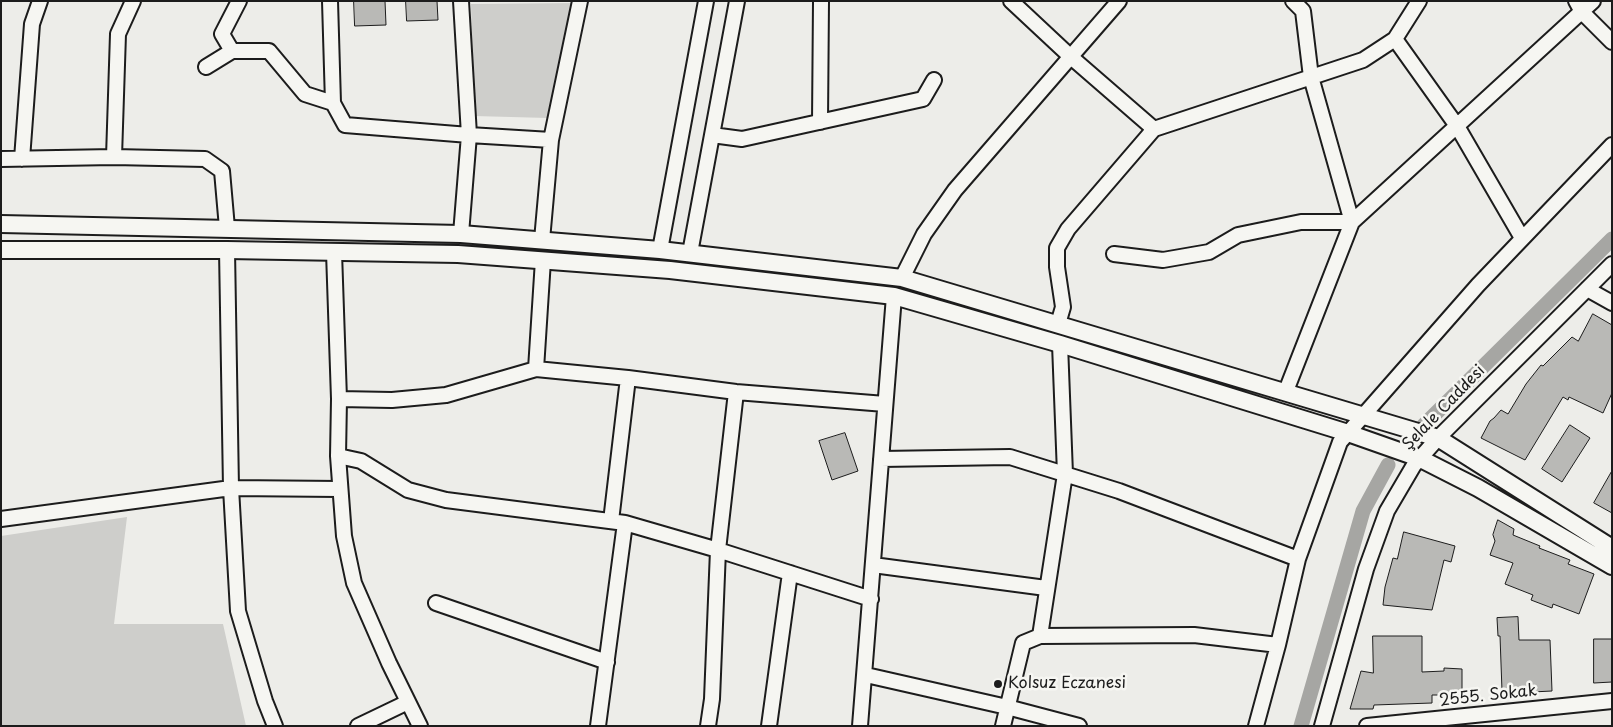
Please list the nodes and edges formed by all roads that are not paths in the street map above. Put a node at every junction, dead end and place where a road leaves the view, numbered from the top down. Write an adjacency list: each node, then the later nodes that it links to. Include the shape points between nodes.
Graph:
1 (40, 1): 33 (street, via 32,24)
2 (133, 1): 31 (street, via 118,34)
3 (239, 1): 18 (street, via 222,34)
4 (330, 1): 23 (street)
5 (461, 1): 27 (street)
6 (580, 1): 29 (street)
7 (706, 1): 42 (street)
8 (738, 1): 28 (street)
9 (820, 1): 24 (street)
10 (1011, 1): 19 (street)
11 (1119, 1): 19 (street)
12 (1293, 1): 21 (street, via 1303,11)
13 (1419, 1): 16 (street)
14 (1593, 1): 15 (street)
15 (1579, 7): 17 (street); 25 (street)
16 (1395, 39): 21 (street, via 1363,60); 25 (street)
17 (1612, 42)
18 (232, 51): 20 (street); 23 (street, via 270,51 305,94)
19 (1071, 57): 26 (street); 48 (street, via 955,190 924,234)
20 (206, 67)
21 (1311, 77): 26 (street); 34 (street)
22 (934, 80): 24 (street, via 923,99)
23 (333, 103): 27 (street, via 345,125)
24 (820, 122): 28 (street, via 742,139)
25 (1457, 126): 34 (street); 38 (street)
26 (1154, 129): 52 (street, via 1068,229 1057,248 1063,307)
27 (469, 135): 29 (street); 37 (street)
28 (712, 135): 44 (street)
29 (551, 140): 39 (street)
30 (1612, 145): 38 (street)
31 (114, 157): 33 (street); 36 (street, via 205,159 222,171)
32 (1, 159): 33 (street)
33 (22, 159)
34 (1352, 222): 45 (street, via 1301,222 1238,235 1209,252 1163,260); 57 (street)
35 (1, 224): 36 (main road)
36 (227, 228): 37 (main road)
37 (461, 234): 39 (main road)
38 (1522, 238): 60 (street)
39 (542, 240): 42 (main road)
40 (1, 250): 41 (main road)
41 (227, 250): 43 (main road); 67 (street)
42 (660, 250): 44 (main road)
43 (334, 252): 46 (main road, via 458,254); 58 (street)
44 (690, 253): 48 (main road)
45 (1114, 254)
46 (543, 260): 50 (main road, via 670,270); 54 (street)
47 (1612, 264): 49 (street, Şelale Caddesi)
48 (902, 278): 50 (main road); 52 (main road)
49 (1587, 289): 51 (street); 62 (street, Şelale Caddesi)
50 (894, 296): 53 (main road); 59 (street)
51 (1612, 303)
52 (1058, 324): 57 (main road)
53 (1060, 344): 61 (main road); 66 (street)
54 (536, 369): 55 (street); 58 (street, via 446,395 392,400)
55 (628, 378): 56 (street); 70 (street)
56 (736, 392): 59 (street); 73 (street)
57 (1286, 392): 60 (main road)
58 (339, 399): 63 (street)
59 (885, 404): 65 (street)
60 (1363, 415): 61 (street); 62 (main road)
61 (1348, 433): 64 (main road); 74 (street, via 1340,442)
62 (1438, 438): 64 (street, Şelale Caddesi); 72 (main road)
63 (338, 456): 68 (street); 70 (street, via 361,460 408,490 446,500)
64 (1419, 458): 76 (main road, via 1478,488); 99 (street, Şelale Caddesi, via 1387,511 1369,560)
65 (881, 459): 66 (street, via 1010,457); 75 (street)
66 (1065, 474): 74 (street, via 1119,491); 78 (street)
67 (231, 488): 68 (street); 69 (street); 89 (street, via 238,611)
68 (339, 489): 85 (street, via 344,536 354,582)
69 (1, 519)
70 (611, 521): 71 (street)
71 (625, 524): 73 (street); 83 (street)
72 (1612, 548)
73 (718, 550): 77 (street); 93 (street)
74 (1298, 559): 82 (street)
75 (873, 565): 78 (street); 79 (street)
76 (1612, 566)
77 (790, 573): 79 (street); 94 (street)
78 (1046, 588): 81 (street)
79 (871, 599): 84 (street)
80 (436, 603): 83 (street)
81 (1040, 636): 82 (street, via 1194,635); 87 (street, via 1023,643)
82 (1278, 645): 98 (street)
83 (607, 662): 92 (street)
84 (866, 675): 87 (street); 95 (street)
85 (408, 702): 90 (street); 91 (street)
86 (1612, 702): 88 (street, 2555. Sokak)
87 (1007, 707): 96 (street); 97 (street)
88 (1436, 722): 100 (street, 2555. Sokak)
89 (275, 726)
90 (358, 726)
91 (420, 726)
92 (598, 726)
93 (708, 726)
94 (769, 726)
95 (860, 726)
96 (1003, 726)
97 (1079, 726)
98 (1256, 726)
99 (1322, 726)
100 (1367, 726)

